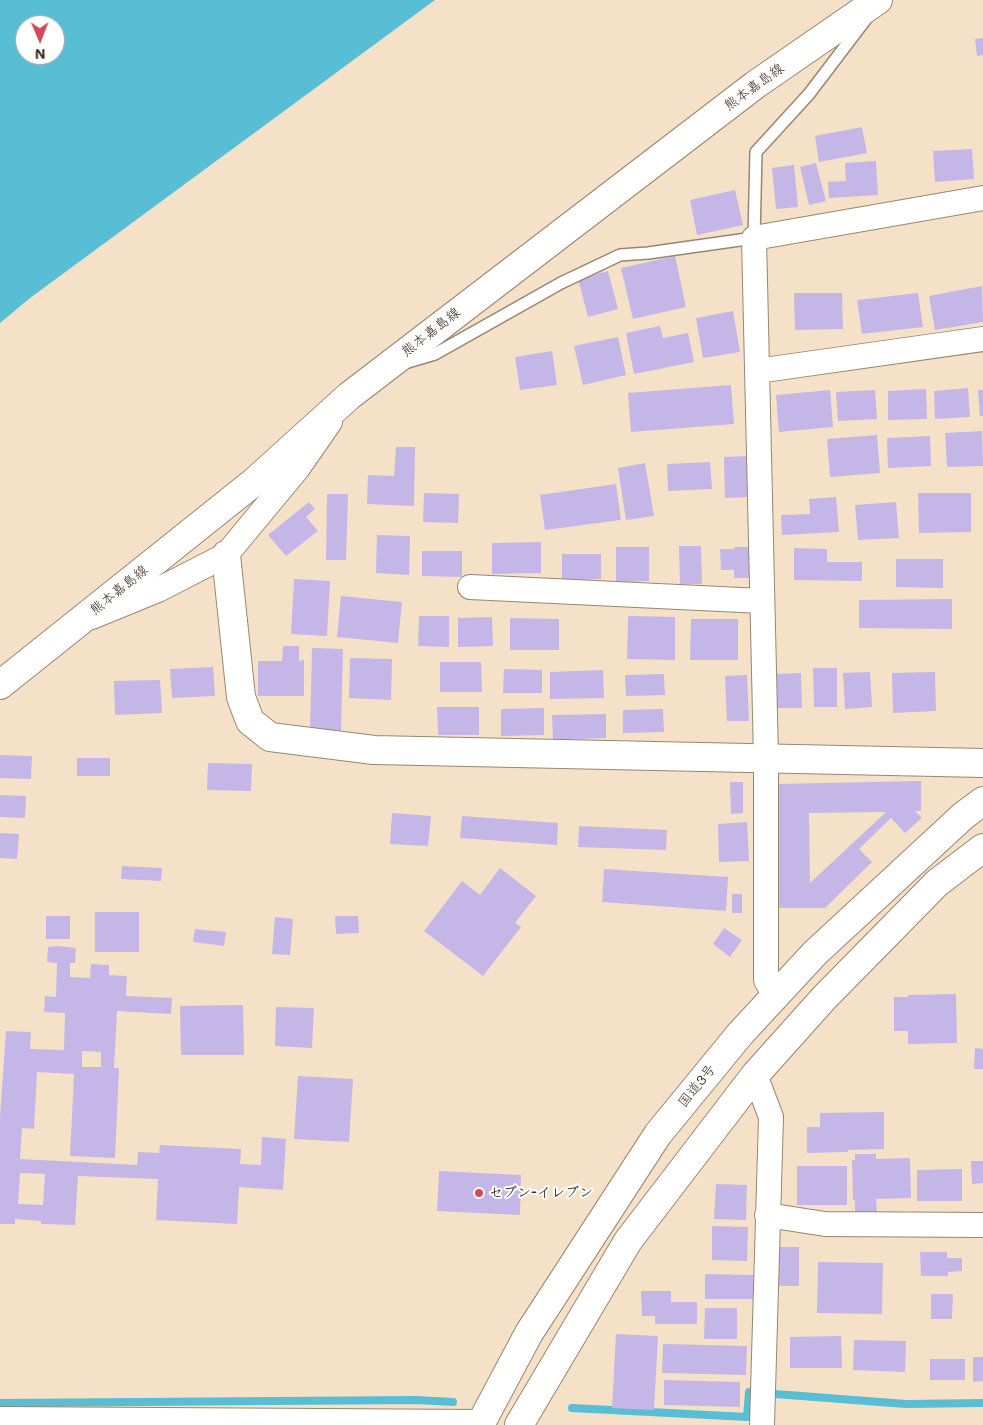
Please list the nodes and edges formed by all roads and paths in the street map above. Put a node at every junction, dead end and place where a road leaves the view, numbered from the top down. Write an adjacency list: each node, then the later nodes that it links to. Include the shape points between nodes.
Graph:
1 (880, 0): 3 (lane, via 809,94 756,152); 5 (main road, 熊本嘉島線, via 755,85)
2 (983, 198): 3 (street)
3 (754, 238): 5 (lane, via 620,255 561,283 435,354); 6 (street)
4 (983, 339): 6 (street)
5 (385, 368): 7 (main road, 熊本嘉島線)
6 (757, 371): 10 (street)
7 (348, 396): 8 (street, via 298,468); 11 (main road, 熊本嘉島線, via 254,482)
8 (226, 555): 11 (street, via 158,590); 13 (main road, via 241,697 250,721 270,737 374,750)
9 (470, 587): 10 (street)
10 (762, 601): 13 (street)
11 (75, 624): 12 (main road, 熊本嘉島線)
12 (0, 686)
13 (766, 758): 14 (main road); 17 (street, via 766,980)
14 (983, 763)
15 (983, 801): 17 (main road, 国道3号, via 815,953)
16 (983, 848): 18 (main road, via 937,883 824,998)
17 (775, 996): 23 (main road, 国道3号, via 658,1134 529,1333)
18 (755, 1075): 19 (street, via 771,1117); 24 (main road, via 628,1241)
19 (767, 1215): 20 (street, via 825,1224); 25 (street)
20 (983, 1225)
21 (0, 1419): 22 (street)
22 (119, 1422): 23 (street)
23 (480, 1424)
24 (519, 1425)
25 (762, 1425)

